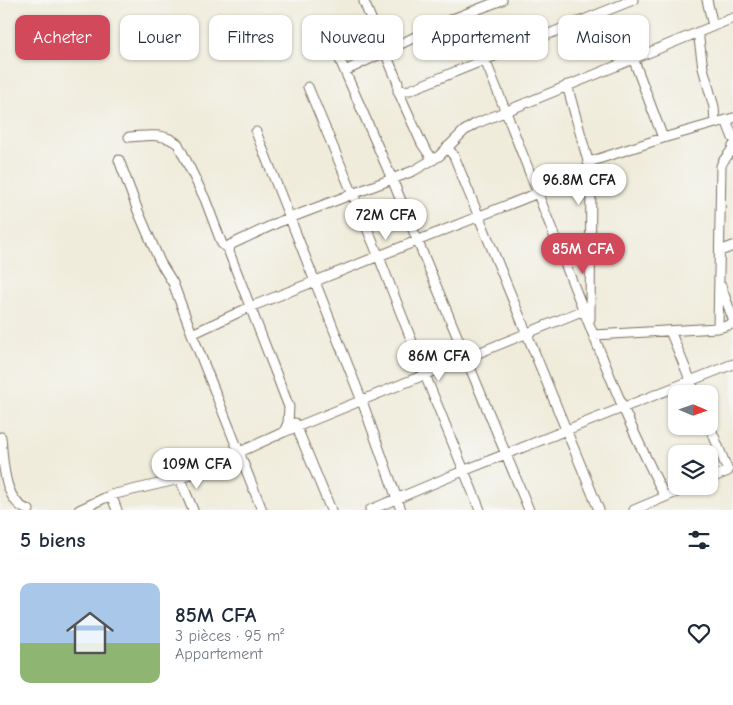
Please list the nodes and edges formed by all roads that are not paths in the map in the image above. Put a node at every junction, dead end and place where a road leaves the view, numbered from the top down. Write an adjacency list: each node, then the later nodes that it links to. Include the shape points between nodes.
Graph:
1 (502, 0): 10 (street)
2 (633, 0): 9 (street)
3 (707, 0): 7 (street)
4 (364, 2): 5 (street)
5 (369, 15)
6 (733, 18): 7 (street)
7 (713, 26): 8 (street)
8 (698, 32): 11 (street); 24 (street)
9 (548, 34)
10 (403, 42)
11 (649, 52)
12 (340, 60): 18 (street)
13 (366, 60): 18 (street)
14 (388, 60): 21 (street)
15 (485, 60): 21 (street, via 410,90); 22 (street)
16 (628, 60): 19 (street)
17 (634, 60): 27 (street)
18 (345, 71): 35 (street)
19 (567, 85): 22 (street); 33 (street)
20 (308, 86): 36 (street)
21 (398, 91): 32 (street, via 422,144)
22 (506, 111): 30 (street, via 475,124); 37 (street)
23 (729, 119): 24 (street); 28 (street)
24 (715, 123): 27 (street)
25 (256, 132): 38 (street)
26 (129, 137): 42 (street, via 158,135 171,138 178,144 222,244)
27 (663, 138): 33 (street)
28 (733, 138)
29 (733, 146): 43 (street, via 721,166)
30 (447, 147): 32 (street); 39 (street, via 454,156)
31 (119, 160): 54 (street, via 156,253 173,282)
32 (433, 160): 35 (street)
33 (589, 162): 34 (street)
34 (591, 172): 37 (street); 53 (street)
35 (392, 179): 36 (street); 40 (street)
36 (353, 194): 38 (street); 44 (street)
37 (539, 194): 39 (street); 48 (street)
38 (289, 218): 42 (street); 46 (street)
39 (479, 218): 40 (street); 55 (street)
40 (417, 242): 44 (street); 56 (street)
41 (733, 246): 43 (street)
42 (228, 248): 47 (street)
43 (720, 251): 45 (street)
44 (379, 257): 46 (street); 58 (street)
45 (719, 280): 49 (street); 51 (street)
46 (315, 282): 47 (street); 61 (street)
47 (250, 307): 54 (street); 62 (street)
48 (584, 310): 53 (street); 55 (street)
49 (733, 319)
50 (733, 324): 51 (street)
51 (718, 328): 52 (street)
52 (670, 330): 53 (street); 59 (street)
53 (592, 331): 63 (street)
54 (192, 334): 69 (street)
55 (527, 334): 56 (street); 65 (street)
56 (466, 358): 58 (street); 70 (street)
57 (733, 364): 59 (street)
58 (425, 375): 61 (street); 71 (street)
59 (691, 380): 60 (street); 63 (street)
60 (693, 385)
61 (362, 400): 64 (street); 77 (street)
62 (289, 407): 64 (street); 66 (street)
63 (623, 407): 65 (street); 76 (street)
64 (296, 426): 66 (street); 83 (street)
65 (566, 430): 70 (street); 88 (street)
66 (284, 432): 69 (street)
67 (1, 437): 78 (street, via 9,488 22,508)
68 (718, 446): 72 (street, via 728,471)
69 (240, 454): 73 (street); 82 (street)
70 (507, 454): 71 (street); 87 (street)
71 (464, 471): 77 (street); 86 (street)
72 (718, 475)
73 (180, 479): 75 (street); 81 (street)
74 (670, 495): 76 (street)
75 (111, 496): 79 (street); 80 (street)
76 (665, 497): 89 (street)
77 (396, 499): 84 (street); 85 (street)
78 (29, 510)
79 (79, 510)
80 (117, 510)
81 (193, 510)
82 (262, 510)
83 (331, 510)
84 (370, 510)
85 (401, 510)
86 (480, 510)
87 (529, 510)
88 (599, 510)
89 (634, 510)

